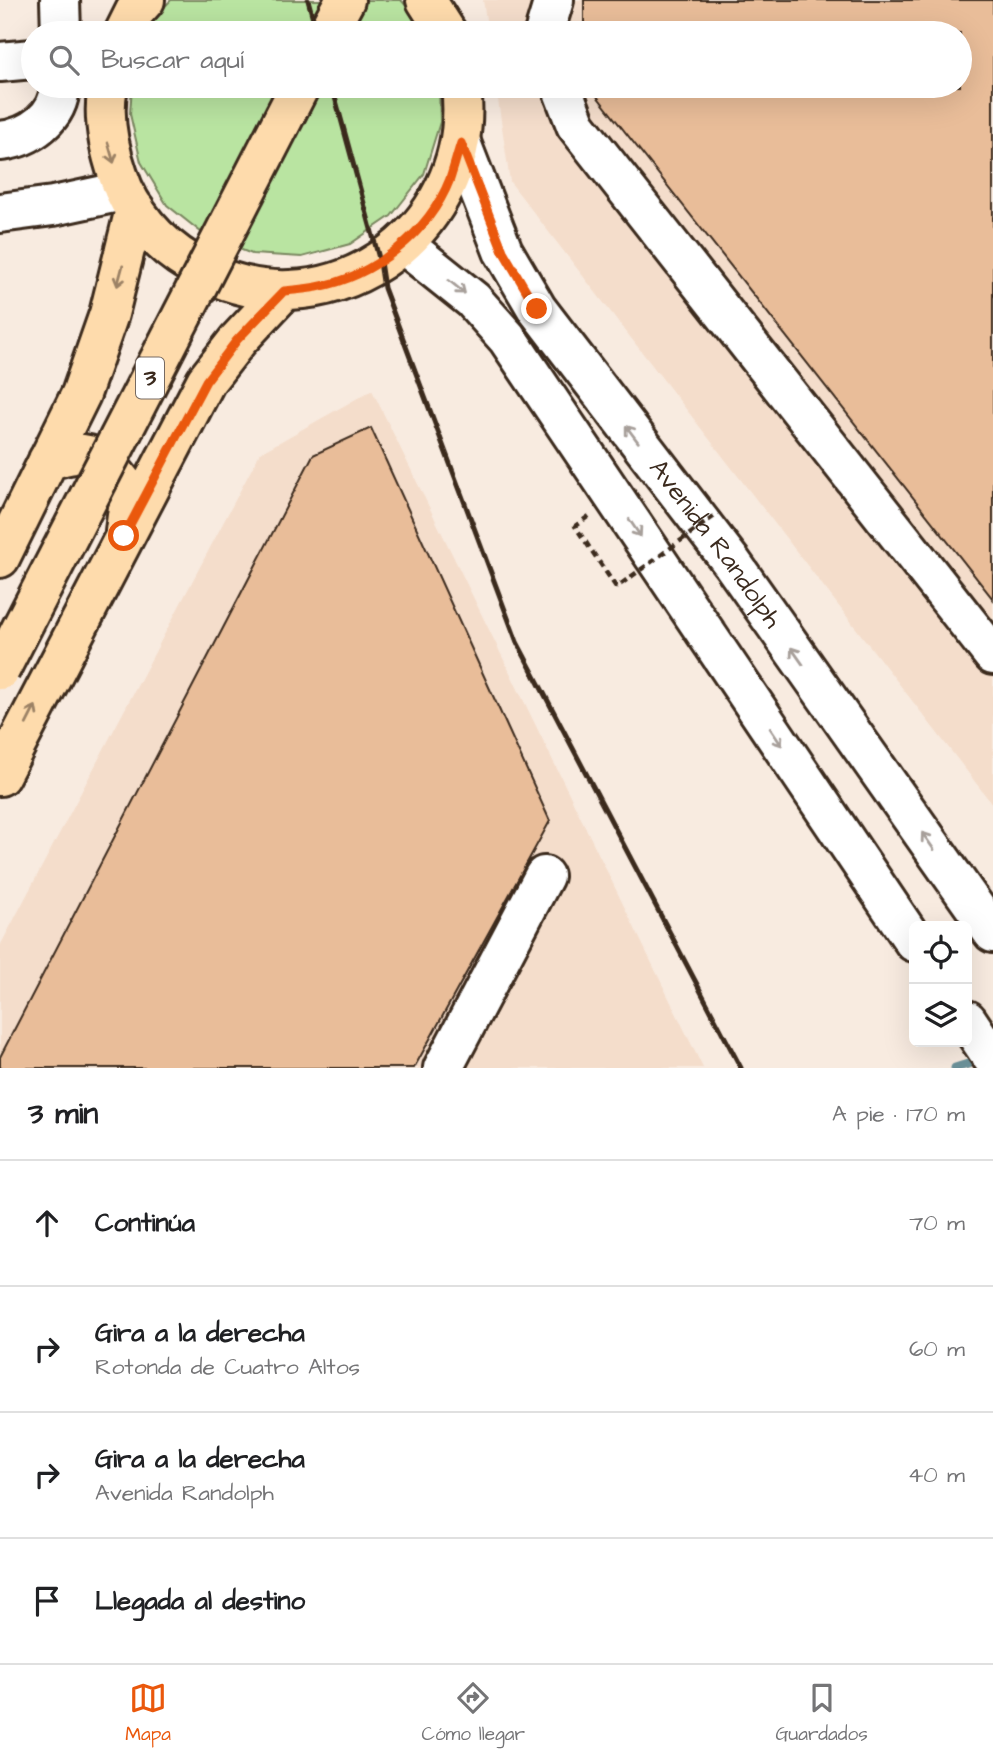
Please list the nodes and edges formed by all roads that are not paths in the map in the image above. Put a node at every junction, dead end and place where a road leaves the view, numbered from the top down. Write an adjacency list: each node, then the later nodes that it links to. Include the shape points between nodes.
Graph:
1 (60, 0): 4 (street)
2 (345, 0): 5 (main road)
3 (554, 0): 6 (street)
4 (61, 21)
5 (334, 21)
6 (548, 21)
7 (21, 60): 8 (street)
8 (0, 62)
9 (60, 98): 14 (street, via 44,123 13,140)
10 (105, 98): 16 (main road, one-way to 16, via 108,146)
11 (294, 98): 24 (main road, 3, bridge)
12 (462, 98): 15 (main road)
13 (566, 98): 23 (street, via 576,125)
14 (0, 141)
15 (461, 143): 18 (main road, via 449,181 429,215); 27 (street, Avenida Randolph, one-way to 15, via 732,563 537,309 503,251)
16 (129, 200): 17 (street); 19 (main road, via 144,225 173,253 207,274 244,286); 20 (main road, one-way to 20, via 109,314 81,394)
17 (0, 213)
18 (403, 244): 19 (main road, via 350,278); 28 (street, Avenida Randolph, one-way to 28, via 473,300 507,338)
19 (284, 291): 21 (main road, via 206,381)
20 (48, 460): 21 (main road, via 81,454 99,460 116,474 130,494); 22 (main road)
21 (124, 536): 25 (main road, one-way to 21)
22 (0, 558)
23 (993, 656)
24 (0, 670)
25 (0, 776)
26 (544, 876): 31 (street)
27 (993, 933)
28 (909, 935)
29 (972, 1028): 30 (street)
30 (993, 1059)
31 (443, 1068)

